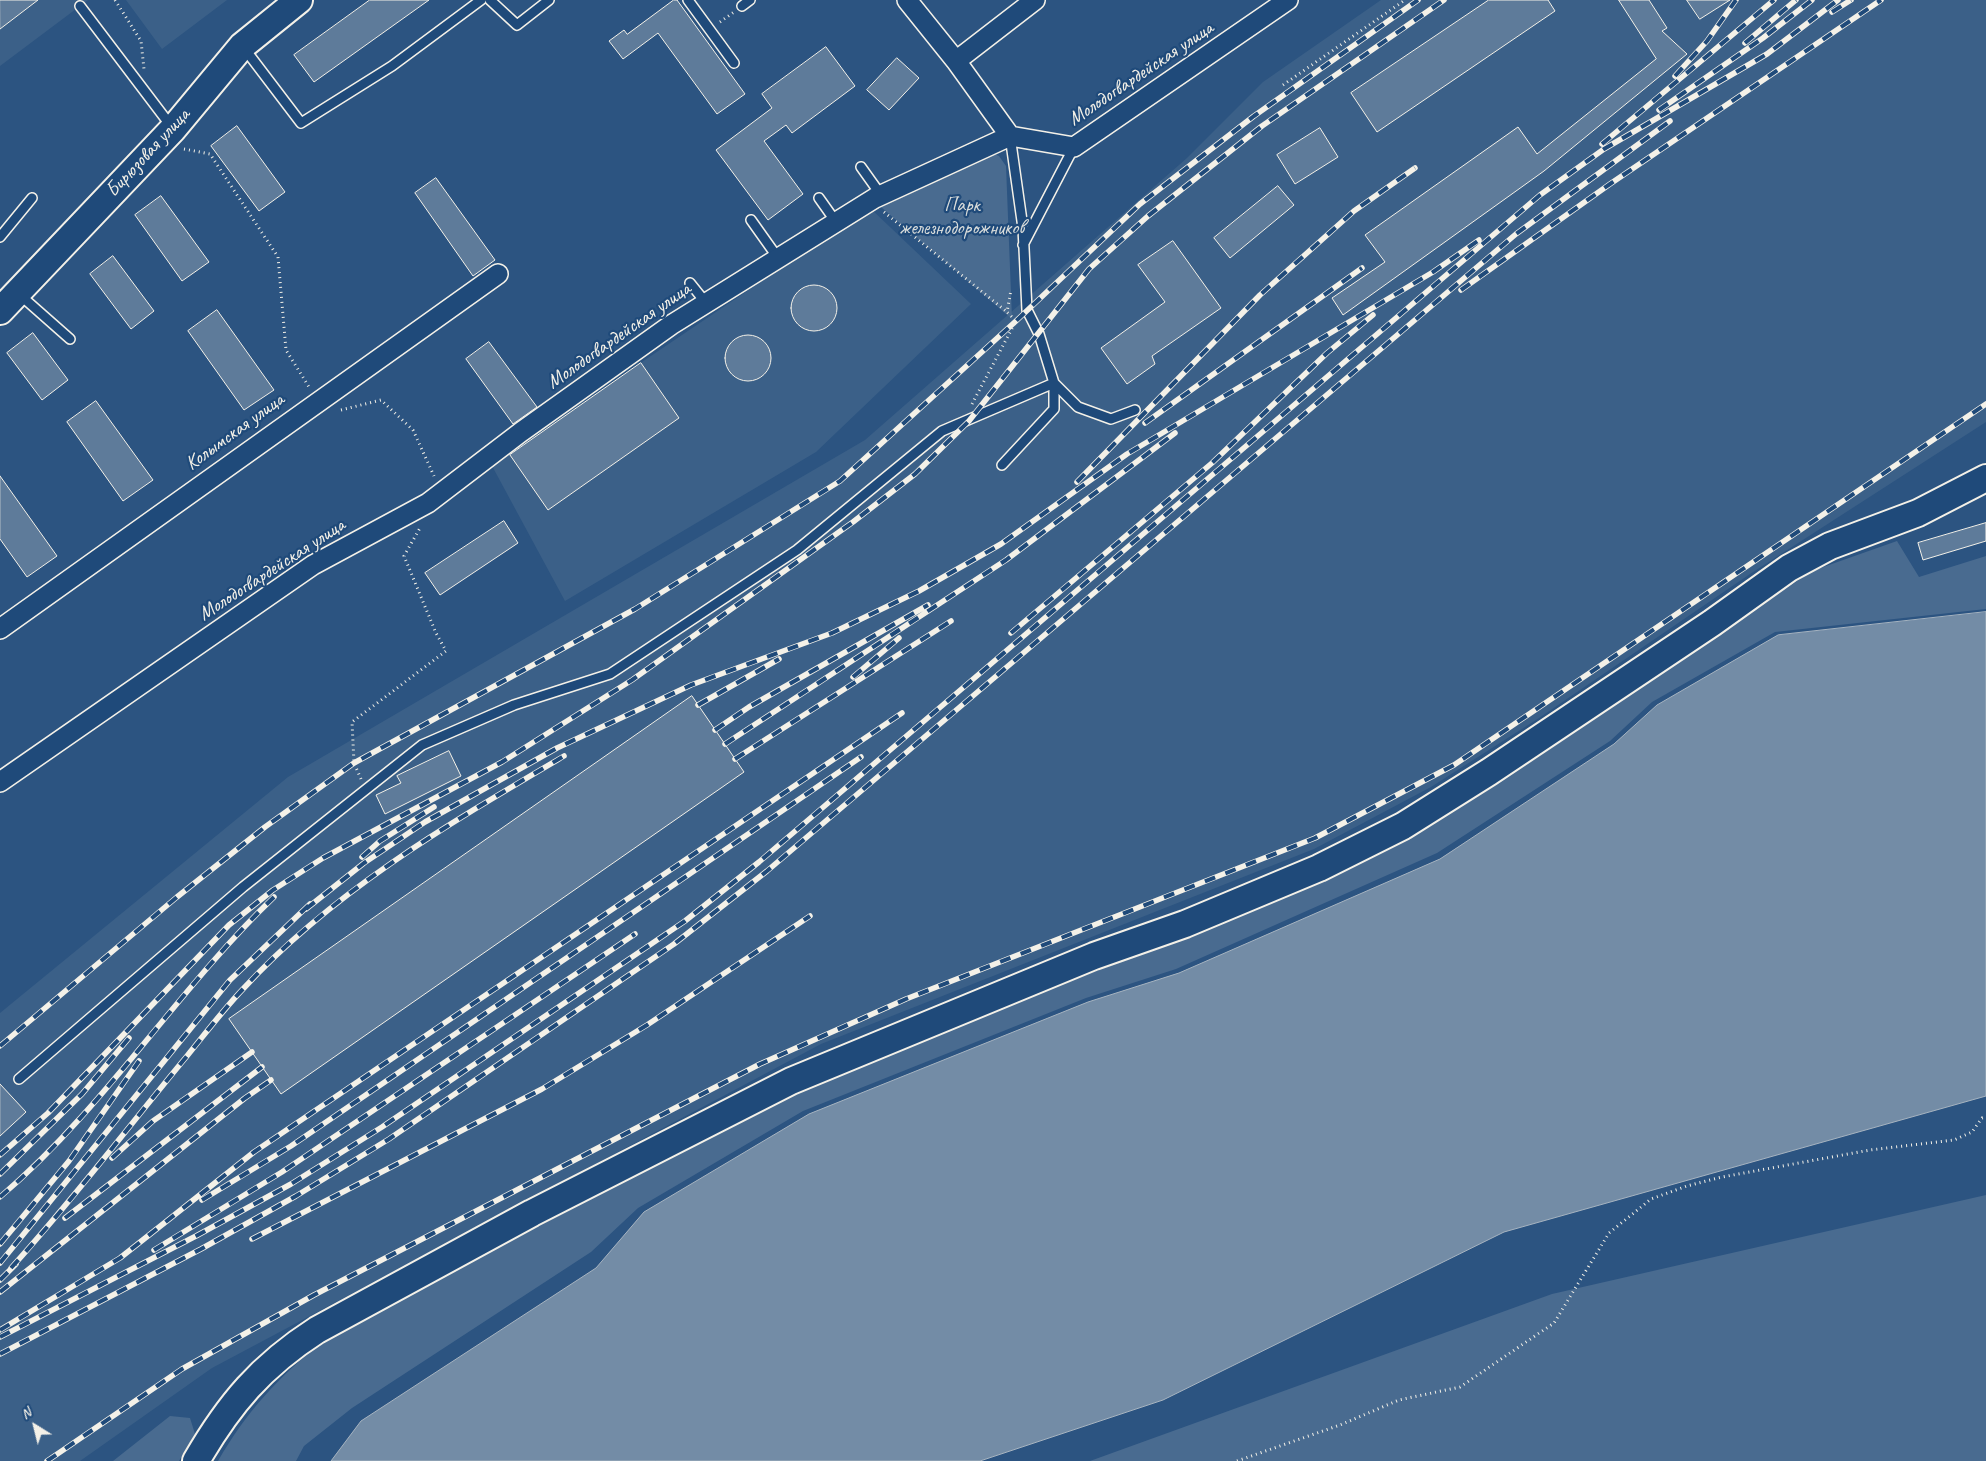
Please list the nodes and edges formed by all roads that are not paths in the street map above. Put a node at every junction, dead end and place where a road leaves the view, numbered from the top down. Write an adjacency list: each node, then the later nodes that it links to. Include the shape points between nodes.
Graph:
1 (299, 0): 12 (main road, Бирюзовая улица)
2 (481, 0): 12 (lane, via 392,66 301,123)
3 (490, 0): 4 (lane, via 518,25)
4 (549, 0)
5 (688, 0): 14 (lane)
6 (750, 0): 11 (lane)
7 (907, 0): 13 (street)
8 (1035, 0): 13 (street)
9 (1288, 0): 17 (street, Молодогвардейская улица)
10 (80, 6): 16 (lane)
11 (742, 6)
12 (242, 46): 16 (main road, Бирюзовая улица)
13 (956, 61): 15 (street)
14 (734, 63)
15 (1010, 136): 17 (street, Молодогвардейская улица); 21 (street, Молодогвардейская улица); 25 (lane)
16 (175, 138): 29 (main road, Бирюзовая улица)
17 (1074, 147): 25 (lane)
18 (861, 167): 21 (lane)
19 (32, 198): 24 (lane)
20 (819, 198): 23 (lane)
21 (876, 198): 23 (street, Молодогвардейская улица)
22 (751, 220): 26 (lane)
23 (836, 222): 26 (street, Молодогвардейская улица)
24 (0, 237)
25 (1023, 246): 32 (lane, via 1027,310 1039,334)
26 (778, 258): 30 (street, Молодогвардейская улица)
27 (498, 274): 36 (street, Колымская улица)
28 (690, 282): 30 (lane)
29 (9, 302): 31 (lane)
30 (706, 303): 37 (street, Молодогвардейская улица, via 521,432 428,502 313,565)
31 (70, 339)
32 (1054, 383): 33 (lane, via 1078,406 1111,419); 34 (lane, via 1054,409); 38 (lane, via 942,431 797,550 610,674 514,706 422,745 243,887)
33 (1135, 410)
34 (1002, 465)
35 (1986, 478): 39 (main road, via 1918,513 1830,546 1790,568 1506,761 1404,826 1320,868 1185,924 1094,956 791,1081 532,1213 317,1330 285,1351 259,1374 232,1404)
36 (0, 629)
37 (0, 782)
38 (19, 1079)
39 (196, 1461)

